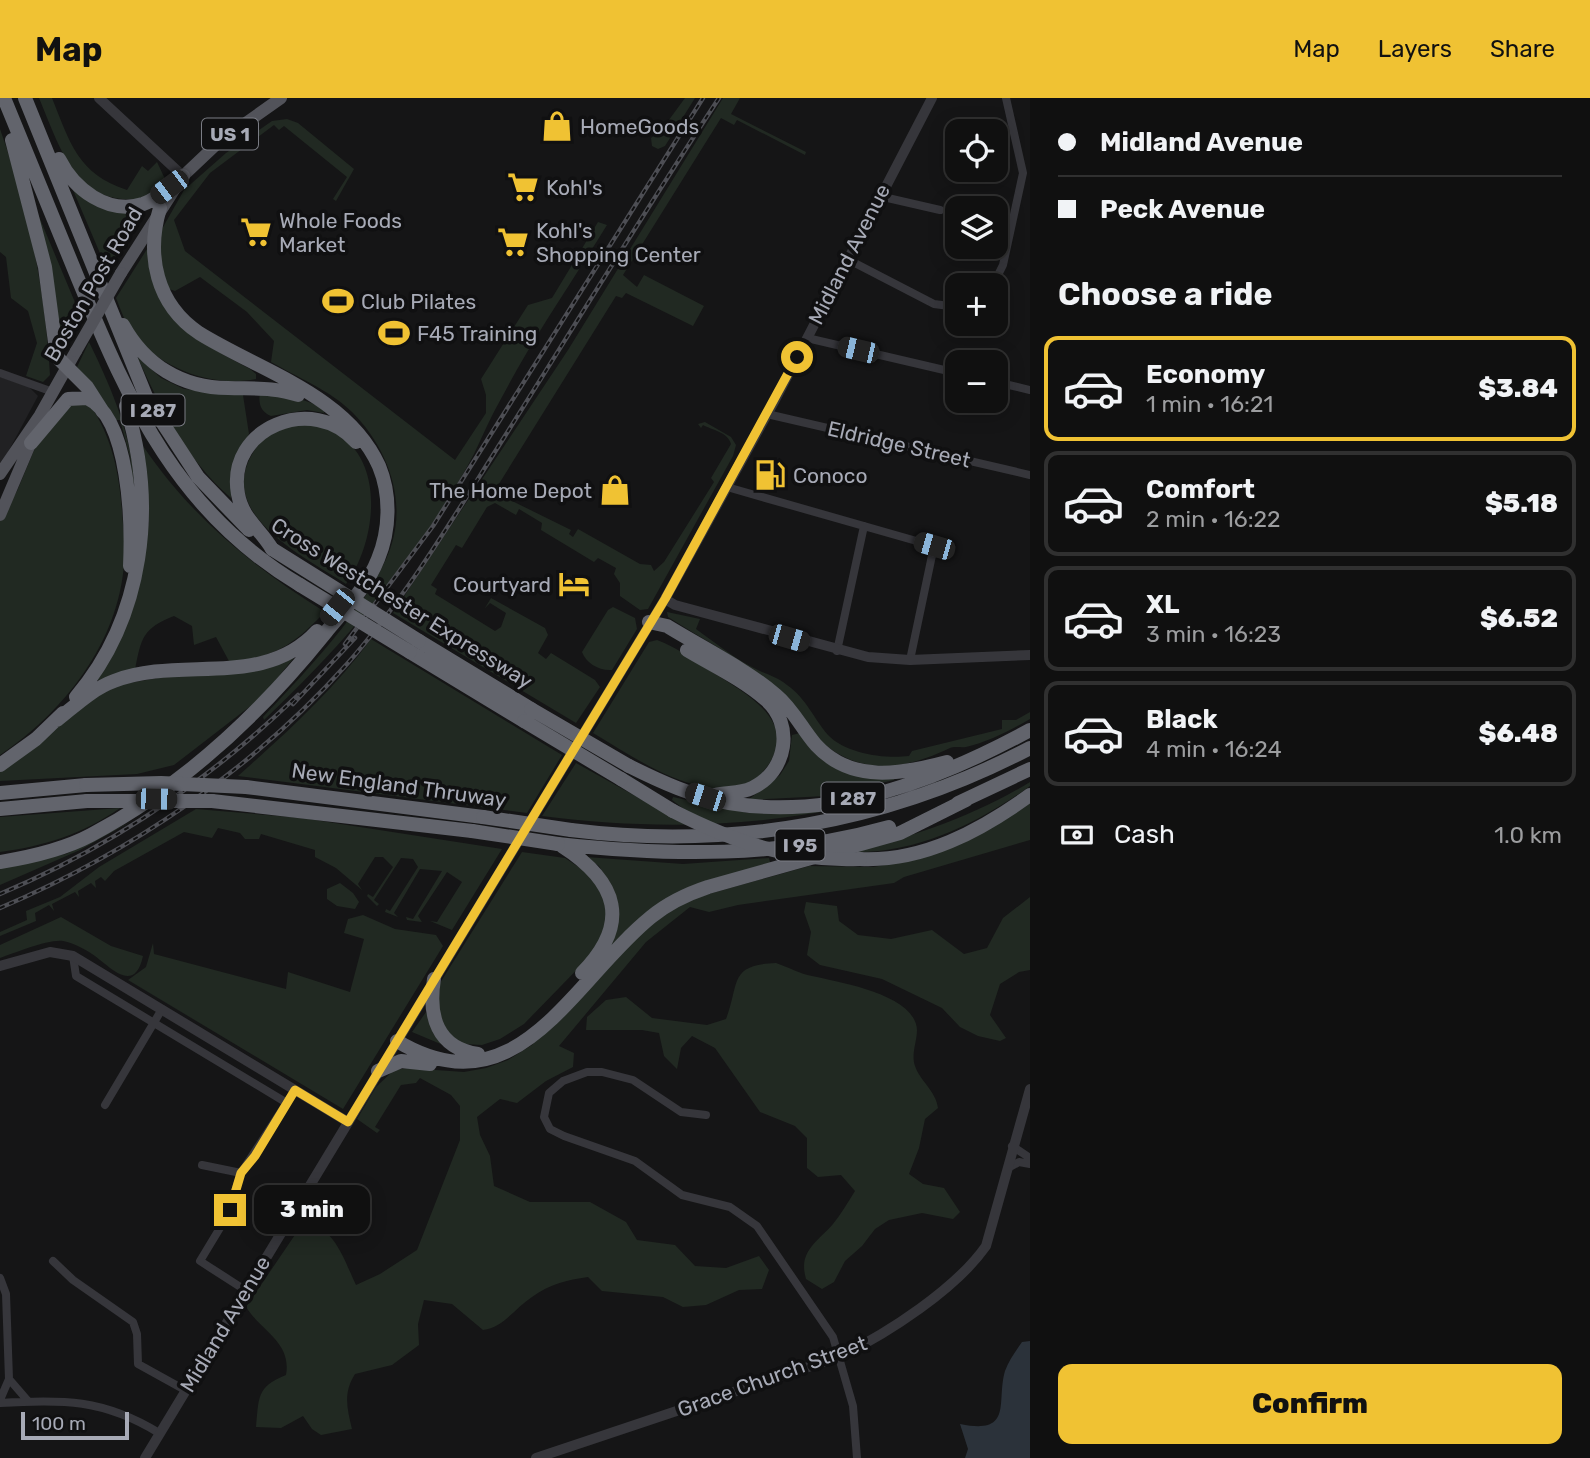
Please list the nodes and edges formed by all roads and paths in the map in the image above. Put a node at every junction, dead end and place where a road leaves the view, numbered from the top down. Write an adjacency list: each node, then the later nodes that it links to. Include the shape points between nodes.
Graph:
1 (2, 98): 17 (highway, Cross Westchester Expressway / I 287); 18 (highway, via 39,241 57,356)
2 (25, 98): 7 (highway, Cross Westchester Expressway / I 287)
3 (99, 98): 8 (street)
4 (281, 98): 8 (main road, Boston Post Road / US 1, via 214,146)
5 (932, 98): 9 (street, Midland Avenue)
6 (1006, 98): 14 (street, via 1023,173)
7 (46, 150): 8 (highway, via 83,191 111,204 143,204); 12 (highway, Cross Westchester Expressway / I 287)
8 (183, 176): 10 (main road, Boston Post Road / US 1)
9 (879, 196): 11 (street); 13 (street, Midland Avenue)
10 (160, 208): 18 (main road, Boston Post Road / US 1, bridge); 25 (highway, via 154,264 163,292 177,314 209,340)
11 (940, 210)
12 (83, 241): 25 (highway, via 129,335 166,373 205,386 290,392); 34 (highway, Cross Westchester Expressway / I 287, via 160,423 215,497)
13 (846, 259): 15 (street); 16 (street, Midland Avenue)
14 (999, 273)
15 (945, 305)
16 (807, 338): 19 (street); 26 (street, Midland Avenue)
17 (112, 362): 36 (highway, via 136,442 144,497 139,560); 38 (highway, Cross Westchester Expressway / I 287, bridge, via 149,435 188,489 243,545 300,586)
18 (67, 367): 23 (main road, Boston Post Road / US 1); 24 (highway)
19 (945, 370)
20 (0, 373): 23 (street)
21 (1008, 385): 22 (street)
22 (1030, 390)
23 (52, 392): 27 (main road, Boston Post Road / US 1)
24 (103, 412): 28 (highway, via 87,398 68,399); 36 (highway, via 121,455 128,497 130,569)
25 (337, 413): 55 (highway, via 365,442 385,485 386,534 365,583 285,683 228,738 88,837 51,851)
26 (767, 414): 30 (street, Eldridge Street); 31 (street, Midland Avenue)
27 (40, 415): 28 (main road, Boston Post Road / US 1); 29 (main road, Boston Post Road / US 1)
28 (31, 443): 32 (main road, Boston Post Road / US 1)
29 (0, 474)
30 (1030, 475)
31 (727, 487): 33 (street); 35 (street, Midland Avenue)
32 (0, 515)
33 (864, 526): 39 (street); 41 (street, via 934,546)
34 (272, 549): 38 (highway, Cross Westchester Expressway / I 287, bridge); 43 (highway, via 240,503 238,477 245,452 261,433 285,420 313,418 339,427 354,440 371,468 379,500 378,533 360,576 312,636 288,655 258,665 114,681)
35 (665, 599): 37 (street, Midland Avenue); 39 (street)
36 (122, 615): 43 (highway, via 103,660)
37 (649, 622): 46 (highway, via 667,626 759,682 782,701 823,752 857,770 898,773); 51 (highway, via 764,698 780,718 783,749 772,773 746,791); 58 (street, Midland Avenue)
38 (414, 646): 42 (highway, Cross Westchester Expressway / I 287)
39 (837, 651): 41 (street)
40 (1030, 655): 41 (street)
41 (910, 660)
42 (527, 715): 50 (highway, Cross Westchester Expressway / I 287, bridge, via 673,811 726,837 812,859 902,858 987,824); 51 (highway, Cross Westchester Expressway / I 287, bridge, via 667,785)
43 (57, 720): 47 (highway)
44 (1030, 730): 46 (highway, Cross Westchester Expressway / I 287)
45 (1030, 748): 49 (highway, New England Thruway / I 95, bridge, via 911,801 808,826 685,837 571,830 246,787 161,783)
46 (994, 750): 51 (highway, Cross Westchester Expressway / I 287, via 915,782 822,805 771,807)
47 (0, 765)
48 (1030, 769): 52 (highway, New England Thruway / I 95)
49 (0, 793)
50 (1030, 795)
51 (705, 797)
52 (966, 800): 54 (highway, New England Thruway / I 95, via 887,828 775,849 663,853); 62 (highway, via 900,833 678,899 644,923 527,1042 509,1052)
53 (0, 809): 54 (highway, New England Thruway / I 95, bridge, via 87,801 212,801)
54 (558, 844): 62 (highway, via 591,866 607,888 612,914 608,940 592,963 526,1030)
55 (0, 860)
56 (72, 956): 57 (street, via 50,952); 59 (street); 60 (street, via 76,976)
57 (0, 967)
58 (434, 979): 61 (street, Midland Avenue); 62 (highway, via 431,1005 439,1032 458,1049)
59 (162, 1009): 60 (street); 65 (street)
60 (154, 1024): 66 (street); 67 (street)
61 (399, 1037): 62 (highway, via 437,1060); 63 (street, Midland Avenue)
62 (478, 1058): 63 (highway, via 455,1066 401,1061)
63 (378, 1071): 69 (street, Midland Avenue)
64 (1030, 1089): 70 (street, Grace Church Street)
65 (295, 1090): 66 (street); 69 (street)
66 (287, 1103): 75 (street)
67 (105, 1105)
68 (706, 1115): 79 (street, via 681,1112 633,1080 587,1072 549,1093 544,1117 550,1129 635,1161 682,1195 730,1207 757,1226 806,1293)
69 (348, 1122): 78 (street, Midland Avenue)
70 (1012, 1146): 71 (street); 74 (street, Grace Church Street)
71 (1030, 1158)
72 (1030, 1164): 74 (street, via 1019,1162)
73 (202, 1165): 75 (street)
74 (1008, 1168): 79 (street, Grace Church Street, via 993,1230 981,1253 904,1320)
75 (241, 1173): 78 (street, via 230,1210 200,1261)
76 (53, 1261): 81 (street, via 72,1280 133,1322 138,1364)
77 (0, 1278): 80 (street, via 6,1294)
78 (245, 1290): 81 (street, Midland Avenue)
79 (841, 1356): 86 (street, Grace Church Street); 87 (street, via 853,1406)
80 (9, 1379): 82 (street); 83 (street)
81 (185, 1390): 84 (street, Midland Avenue)
82 (0, 1401): 83 (street)
83 (28, 1401): 84 (street, via 89,1402)
84 (159, 1433): 85 (street, Midland Avenue)
85 (145, 1458)
86 (536, 1458)
87 (857, 1458)

